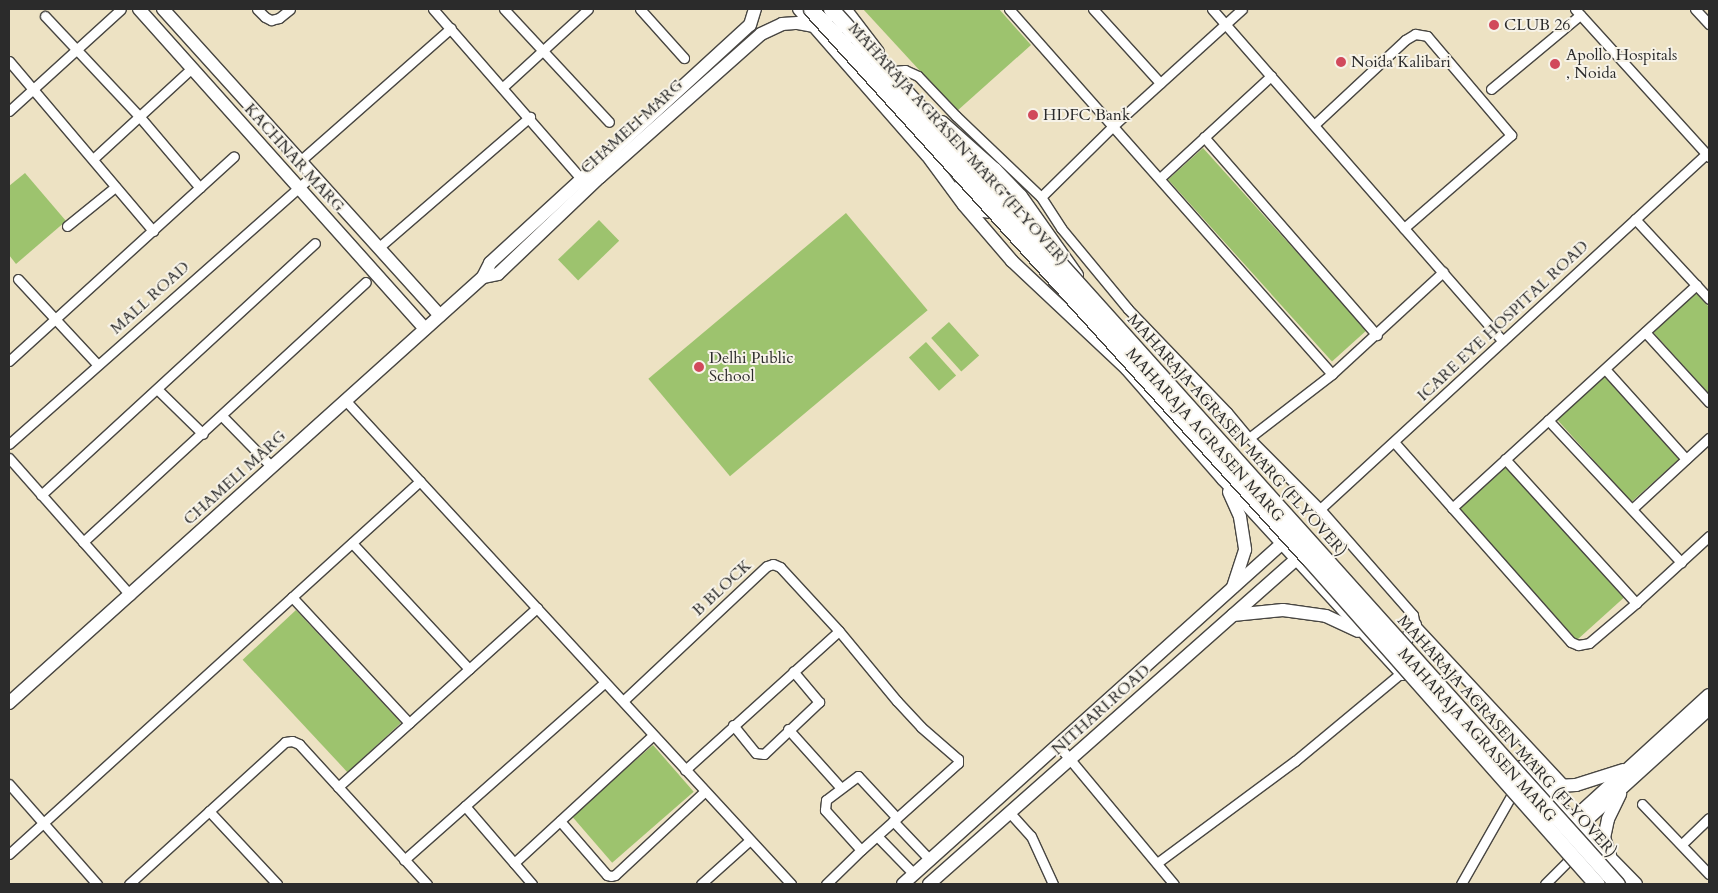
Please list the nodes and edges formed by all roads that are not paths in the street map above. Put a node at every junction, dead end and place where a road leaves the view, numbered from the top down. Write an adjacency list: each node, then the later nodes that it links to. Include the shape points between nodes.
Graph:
1 (121, 9): 25 (street)
2 (138, 9): 29 (street, KACHNAR MARG)
3 (163, 9): 48 (street, KACHNAR MARG)
4 (257, 9): 5 (street, via 271,20)
5 (290, 9)
6 (433, 9): 24 (street)
7 (504, 9): 26 (street)
8 (588, 9): 26 (street)
9 (640, 9): 27 (street)
10 (755, 9): 51 (street, CHAMELI MARG, via 750,26)
11 (798, 9): 23 (street, MAHARAJA AGRASEN MARG)
12 (811, 9): 178 (main road, MAHARAJA AGRASEN MARG (FLYOVER), bridge, via 1317,567)
13 (842, 9): 30 (street, MAHARAJA AGRASEN MARG); 179 (main road, MAHARAJA AGRASEN MARG (FLYOVER), bridge)
14 (1009, 9): 41 (street)
15 (1093, 9): 32 (street)
16 (1212, 9): 21 (street)
17 (1242, 9): 21 (street)
18 (1695, 9): 22 (street)
19 (1578, 12): 35 (street); 44 (street)
20 (45, 16): 25 (street)
21 (1225, 24): 31 (street); 32 (street)
22 (1709, 24)
23 (813, 26): 46 (street, MAHARAJA AGRASEN MARG); 51 (street, CHAMELI MARG, via 782,24 761,34)
24 (451, 28): 33 (street); 48 (street)
25 (78, 49): 34 (street); 37 (street)
26 (542, 50): 33 (street); 39 (street)
27 (684, 58)
28 (9, 61): 34 (street)
29 (192, 68): 37 (street); 53 (street, KACHNAR MARG)
30 (893, 71): 43 (street, MAHARAJA AGRASEN MARG); 55 (street, via 905,70 918,76)
31 (1271, 76): 40 (street); 42 (street)
32 (1160, 83): 41 (street)
33 (503, 87): 38 (street)
34 (33, 89): 36 (street); 47 (street)
35 (1491, 89)
36 (9, 111)
37 (139, 116): 47 (street); 54 (street)
38 (530, 117): 51 (street); 61 (street)
39 (609, 122)
40 (1314, 125): 58 (street); 58 (street, via 1405,40 1415,34 1427,36 1511,135)
41 (1113, 126): 50 (street); 55 (street)
42 (1204, 137): 50 (street); 73 (street)
43 (967, 145): 46 (street, via 971,159 1004,193 1000,208 991,212 983,210); 65 (street, MAHARAJA AGRASEN MARG, via 1021,196)
44 (1708, 155): 56 (street, ICARE EYE HOSPITAL ROAD)
45 (234, 156): 54 (street)
46 (927, 156): 68 (street, MAHARAJA AGRASEN MARG, via 1012,261)
47 (92, 159): 52 (street)
48 (300, 161): 49 (street, KACHNAR MARG)
49 (312, 175): 53 (street, MALL ROAD); 61 (street, KACHNAR MARG)
50 (1160, 178): 78 (street)
51 (585, 183): 69 (street, CHAMELI MARG, via 498,274 483,278)
52 (115, 187): 57 (street); 59 (street)
53 (298, 187): 71 (street, KACHNAR MARG); 76 (street, MALL ROAD)
54 (200, 188): 59 (street)
55 (1041, 197): 85 (street, via 1061,228 1128,309)
56 (1635, 219): 66 (street); 74 (street, ICARE EYE HOSPITAL ROAD)
57 (67, 226)
58 (1404, 228): 62 (street)
59 (152, 231): 70 (street)
60 (315, 243): 79 (street)
61 (378, 248): 69 (street, KACHNAR MARG)
62 (1443, 272): 73 (street); 74 (street)
63 (18, 279): 70 (street)
64 (366, 282): 82 (street)
65 (1083, 282): 68 (street, via 1079,303 1075,307); 99 (street, MAHARAJA AGRASEN MARG, via 1102,308)
66 (1696, 285): 67 (street); 72 (street)
67 (1709, 299)
68 (1061, 307): 93 (street, MAHARAJA AGRASEN MARG, via 1126,369)
69 (440, 316): 71 (street, CHAMELI MARG)
70 (54, 320): 75 (street); 76 (street)
71 (425, 330): 80 (street, CHAMELI MARG)
72 (1645, 332): 77 (street); 81 (street)
73 (1377, 335): 78 (street)
74 (1503, 341): 87 (street, ICARE EYE HOSPITAL ROAD)
75 (9, 360)
76 (98, 365): 88 (street, MALL ROAD)
77 (1605, 368): 83 (street); 91 (street)
78 (1332, 374): 85 (street)
79 (157, 389): 84 (street); 95 (street)
80 (346, 400): 92 (street, CHAMELI MARG); 94 (street)
81 (1709, 402)
82 (222, 416): 84 (street); 92 (street)
83 (1548, 420): 90 (street); 98 (street)
84 (203, 434): 101 (street)
85 (1249, 438): 97 (street)
86 (1709, 438): 91 (street)
87 (1394, 442): 96 (street); 97 (street, ICARE EYE HOSPITAL ROAD)
88 (9, 444)
89 (9, 458): 95 (street)
90 (1505, 459): 96 (street); 110 (street)
91 (1686, 459): 98 (street)
92 (272, 467): 108 (street, CHAMELI MARG)
93 (1223, 479): 104 (street, MAHARAJA AGRASEN MARG); 107 (street, via 1240,517 1245,550)
94 (420, 481): 102 (street); 111 (street)
95 (41, 494): 101 (street)
96 (1452, 508): 110 (street, via 1570,642 1578,645 1589,643)
97 (1320, 509): 113 (street, via 1413,615)
98 (1632, 510): 106 (street)
99 (1302, 526): 103 (street, MAHARAJA AGRASEN MARG); 104 (street)
100 (1709, 536): 106 (street)
101 (83, 542): 108 (street)
102 (352, 543): 109 (street); 117 (street)
103 (1317, 543): 105 (street, NITHARI ROAD); 116 (street, MAHARAJA AGRASEN MARG)
104 (1282, 544): 105 (street, MAHARAJA AGRASEN MARG); 107 (street)
105 (1295, 559): 112 (street, NITHARI ROAD); 115 (street, MAHARAJA AGRASEN MARG)
106 (1681, 562): 110 (street)
107 (1233, 587): 129 (street)
108 (130, 594): 123 (street, CHAMELI MARG)
109 (292, 597): 125 (street); 148 (street)
110 (1636, 603)
111 (537, 608): 117 (street); 120 (street)
112 (1233, 615): 115 (street, via 1283,610 1326,616); 130 (street, NITHARI ROAD)
113 (1415, 626): 116 (street); 135 (street)
114 (839, 631): 118 (street); 122 (street, B BLOCK, via 780,567 773,564 767,566); 146 (street, B BLOCK, via 897,701 958,760 957,766)
115 (1362, 633): 119 (street, MAHARAJA AGRASEN MARG)
116 (1405, 642): 131 (street, MAHARAJA AGRASEN MARG)
117 (468, 669): 125 (street)
118 (793, 671): 126 (street); 127 (street, via 819,702)
119 (1401, 673): 140 (street, MAHARAJA AGRASEN MARG); 160 (street, via 1295,761)
120 (605, 682): 122 (street); 142 (street)
121 (1709, 695): 132 (street)
122 (623, 701): 128 (street)
123 (9, 703)
124 (1709, 709): 136 (street)
125 (409, 723): 137 (street)
126 (733, 725): 127 (street, via 760,754 764,754); 133 (street)
127 (788, 730): 138 (street)
128 (654, 735): 133 (street); 147 (street)
129 (1058, 745): 130 (street); 156 (street)
130 (1070, 759): 144 (street, NITHARI ROAD); 160 (street)
131 (1522, 768): 135 (street, via 1556,786); 149 (street, MAHARAJA AGRASEN MARG)
132 (1629, 768): 135 (street); 149 (street)
133 (685, 770): 139 (street)
134 (9, 784): 148 (street)
135 (1565, 786)
136 (1625, 786): 149 (street); 158 (street, via 1608,819 1604,838)
137 (338, 787): 143 (street, via 299,744 285,742); 155 (street)
138 (841, 788): 146 (street, via 858,776); 153 (street, via 826,800 825,810)
139 (706, 791): 147 (street, via 611,876); 151 (street)
140 (1511, 796): 157 (street, MAHARAJA AGRASEN MARG); 175 (street)
141 (1642, 804): 152 (street)
142 (465, 806): 155 (street); 159 (street)
143 (209, 810): 164 (street); 165 (street)
144 (1010, 813): 172 (street, NITHARI ROAD); 173 (street, via 1031,836)
145 (1709, 818): 152 (street)
146 (895, 819): 150 (street, B BLOCK); 156 (street)
147 (560, 821): 159 (street)
148 (43, 823): 154 (street); 163 (street)
149 (1577, 823): 158 (street, MAHARAJA AGRASEN MARG)
150 (877, 836): 153 (street, B BLOCK); 161 (street)
151 (750, 840): 168 (street); 169 (street)
152 (1682, 844): 162 (street)
153 (861, 850): 170 (street, B BLOCK)
154 (9, 854)
155 (404, 860): 166 (street)
156 (930, 860): 161 (street)
157 (1568, 861): 176 (street); 177 (street, MAHARAJA AGRASEN MARG)
158 (1612, 861): 180 (street, MAHARAJA AGRASEN MARG)
159 (514, 863): 167 (street)
160 (1157, 863): 174 (street)
161 (914, 874): 171 (street)
162 (1709, 874)
163 (97, 884)
164 (128, 884)
165 (277, 884)
166 (427, 884)
167 (532, 884)
168 (701, 884)
169 (791, 884)
170 (826, 884)
171 (903, 884)
172 (929, 884)
173 (1053, 884)
174 (1174, 884)
175 (1461, 884)
176 (1545, 884)
177 (1587, 884)
178 (1597, 884)
179 (1617, 884)
180 (1636, 884)

